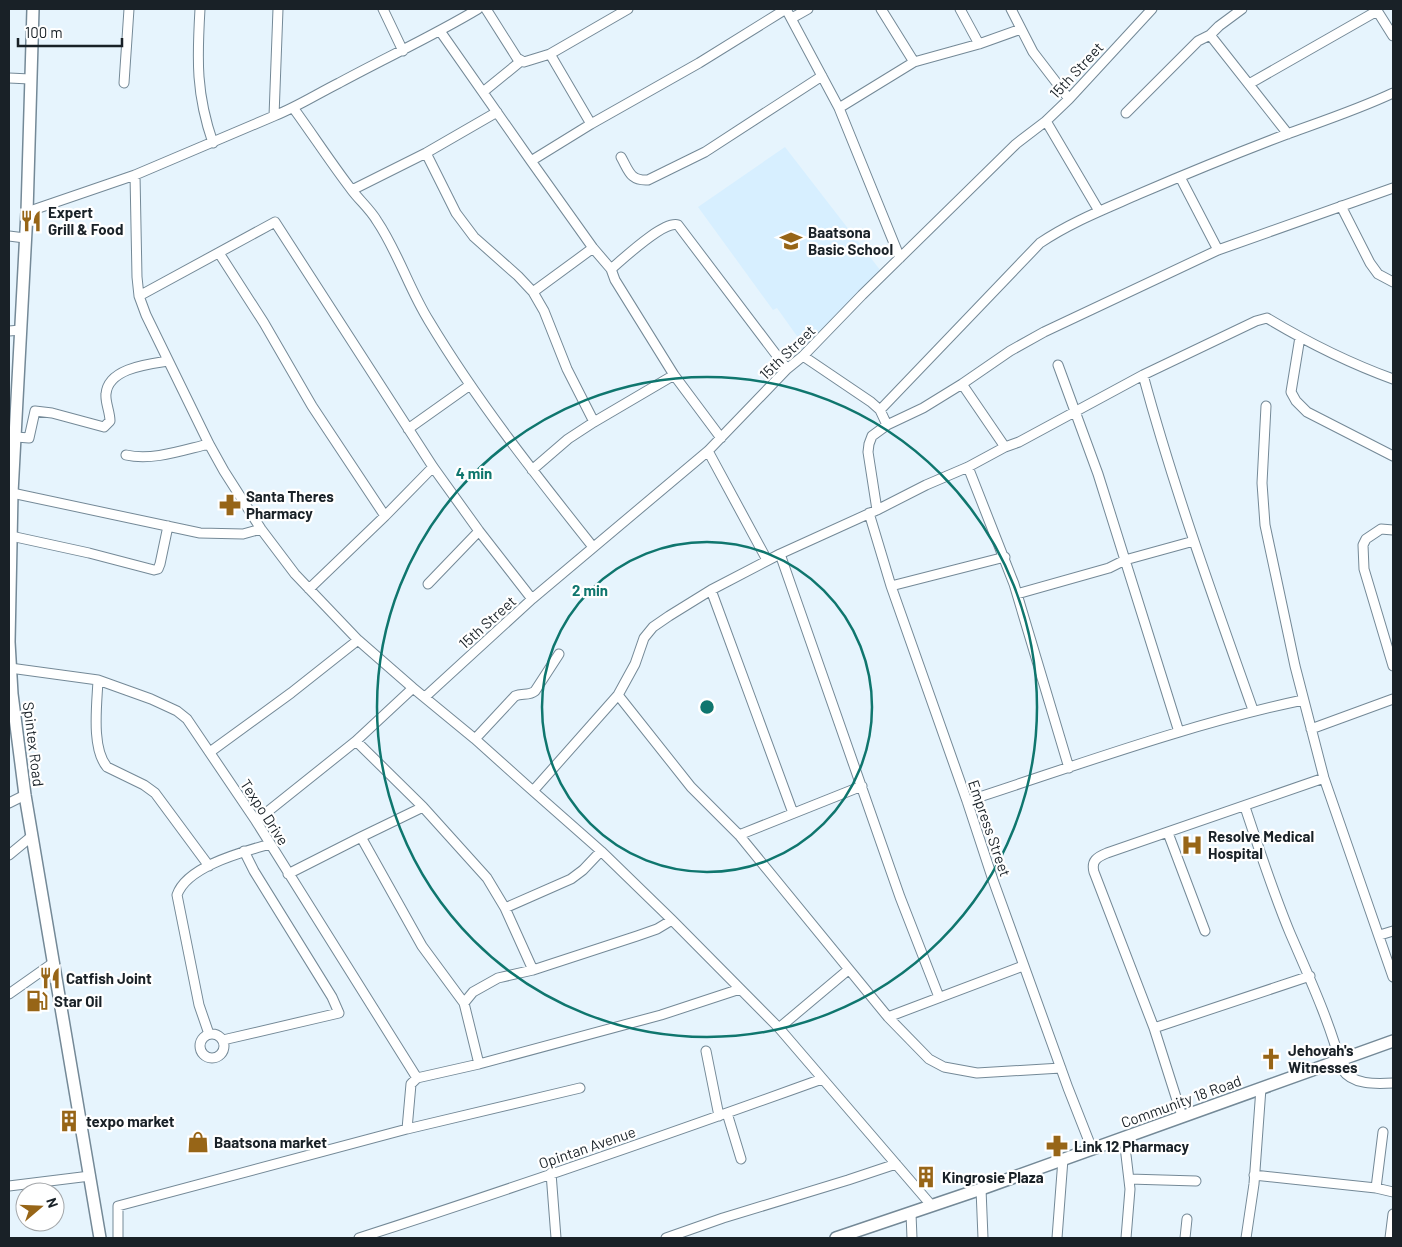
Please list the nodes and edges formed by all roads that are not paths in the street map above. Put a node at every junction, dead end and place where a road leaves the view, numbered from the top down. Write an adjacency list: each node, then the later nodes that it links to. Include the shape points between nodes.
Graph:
1 (33, 9): 31 (main road, Spintex Road)
2 (129, 9): 32 (street)
3 (200, 9): 45 (street, via 198,82 204,118)
4 (278, 9): 41 (street)
5 (383, 9): 25 (street)
6 (459, 9): 18 (street)
7 (478, 9): 18 (street)
8 (486, 9): 27 (street)
9 (628, 9): 26 (street)
10 (786, 9): 19 (street); 43 (street, via 659,87)
11 (808, 9): 19 (street)
12 (881, 9): 28 (street)
13 (960, 9): 24 (street)
14 (1011, 9): 20 (street)
15 (1152, 9): 36 (street, 15th Street)
16 (1242, 9): 22 (street)
17 (1376, 10): 23 (street); 33 (street)
18 (463, 18): 21 (street)
19 (792, 18): 29 (street)
20 (1022, 29): 24 (street); 36 (street, via 1033,52)
21 (440, 31): 25 (street); 34 (street)
22 (1210, 35): 33 (street); 40 (street, via 1198,41)
23 (1393, 36)
24 (979, 44): 28 (street)
25 (402, 51): 38 (street)
26 (550, 54): 27 (street); 43 (street)
27 (521, 61): 34 (street)
28 (914, 62): 37 (street)
29 (822, 76): 37 (street); 47 (street, via 705,152 648,180 632,178)
30 (9, 78): 31 (street)
31 (30, 79): 55 (main road, Spintex Road)
32 (124, 83)
33 (1249, 84): 44 (street)
34 (483, 92): 39 (street)
35 (1393, 93): 44 (street)
36 (1069, 99): 42 (street, 15th Street)
37 (839, 108): 61 (street)
38 (294, 109): 41 (street); 52 (street)
39 (497, 112): 46 (street); 48 (street)
40 (1126, 113)
41 (274, 116): 45 (street)
42 (1046, 121): 54 (street); 61 (street, 15th Street, via 1016,144)
43 (591, 124): 48 (street)
44 (1288, 134): 50 (street)
45 (213, 143): 49 (street)
46 (426, 153): 52 (street); 64 (street, via 456,213 474,237)
47 (622, 157)
48 (531, 161): 58 (street)
49 (135, 176): 55 (street); 65 (street)
50 (1180, 177): 54 (street); 59 (street)
51 (1393, 188): 53 (street)
52 (352, 190): 77 (street, via 378,221 428,320)
53 (1341, 206): 59 (street); 63 (street, via 1370,263 1378,274)
54 (1099, 211): 79 (street, via 1040,243)
55 (26, 212): 57 (main road, Spintex Road)
56 (9, 236): 57 (street)
57 (25, 238): 67 (main road, Spintex Road)
58 (593, 248): 62 (street); 64 (street)
59 (1218, 250): 76 (street, via 1044,332)
60 (219, 253): 65 (street); 84 (street, via 275,222); 97 (street, via 312,406)
61 (900, 258): 69 (street, 15th Street)
62 (611, 269): 72 (street, via 657,232 674,223 678,225); 73 (street)
63 (1393, 282)
64 (533, 292): 82 (street)
65 (139, 296): 70 (street)
66 (9, 330): 67 (street)
67 (21, 330): 81 (main road, Spintex Road)
68 (1300, 337): 74 (street, via 1267,318); 75 (street); 91 (street, via 1291,392 1296,401 1307,412)
69 (803, 356): 72 (street, 15th Street); 79 (street)
70 (168, 361): 85 (street, via 123,372 110,382 106,394 110,421 104,427 52,413 34,412 29,438); 87 (street)
71 (1058, 365): 80 (street)
72 (787, 369): 86 (street, 15th Street)
73 (674, 375): 82 (street); 86 (street)
74 (1143, 375): 80 (street); 103 (street)
75 (1393, 379)
76 (962, 384): 83 (street); 88 (street)
77 (470, 385): 84 (street); 94 (street)
78 (1266, 406): 124 (street, via 1262,483 1265,525)
79 (880, 410): 83 (street)
80 (1075, 411): 88 (street); 108 (street)
81 (13, 419): 85 (main road, Spintex Road)
82 (594, 422): 94 (street)
83 (887, 425): 96 (street, Empress Street, via 872,436 868,452)
84 (408, 429): 92 (street)
85 (16, 437): 95 (main road, Spintex Road)
86 (721, 438): 89 (street, 15th Street)
87 (209, 444): 90 (street, via 156,455); 99 (street)
88 (1005, 447): 93 (street)
89 (708, 451): 104 (street, 15th Street); 107 (street)
90 (126, 455)
91 (1393, 456)
92 (433, 467): 97 (street); 101 (street)
93 (968, 467): 96 (street); 106 (street)
94 (532, 470): 104 (street)
95 (12, 493): 98 (street); 102 (main road, Spintex Road)
96 (873, 512): 105 (street); 110 (street, Empress Street)
97 (385, 516): 111 (street)
98 (168, 526): 99 (street, via 222,534); 102 (street, via 160,564 154,570)
99 (261, 530): 111 (street)
100 (1393, 530): 117 (street, via 1381,529 1373,533 1363,545 1364,569)
101 (479, 531): 109 (street); 114 (street)
102 (11, 536): 118 (main road, Spintex Road)
103 (1194, 540): 108 (street); 125 (street)
104 (593, 547): 114 (street, 15th Street)
105 (780, 554): 107 (street); 134 (street)
106 (1005, 557): 110 (street); 113 (street)
107 (767, 560): 112 (street)
108 (1125, 560): 113 (street, via 1109,568); 128 (street)
109 (428, 584)
110 (891, 586): 137 (street, Empress Street)
111 (309, 589): 115 (street)
112 (711, 590): 121 (street, via 653,627 644,638 635,664); 141 (street)
113 (1017, 594): 132 (street)
114 (532, 599): 122 (street, 15th Street)
115 (358, 640): 120 (street); 131 (street)
116 (559, 654): 129 (street, via 535,691 515,696)
117 (1393, 666)
118 (10, 668): 119 (street, Texpo Drive); 127 (main road, Spintex Road)
119 (98, 680): 131 (street, Texpo Drive, via 177,711 187,719); 151 (street, via 96,712 103,762 155,793)
120 (413, 688): 122 (street); 130 (street)
121 (618, 695): 135 (street); 144 (street, via 691,787)
122 (425, 697): 129 (street)
123 (1393, 699): 126 (street)
124 (1303, 700): 125 (street); 126 (street)
125 (1253, 710): 128 (street)
126 (1311, 729): 133 (street)
127 (12, 732): 136 (main road, Spintex Road)
128 (1179, 732): 132 (street)
129 (475, 739): 135 (street)
130 (356, 741): 139 (street); 142 (street)
131 (210, 752): 142 (street, Texpo Drive)
132 (1069, 768): 137 (street)
133 (1324, 778): 140 (street); 157 (street)
134 (862, 786): 141 (street); 166 (street)
135 (533, 791): 149 (street)
136 (25, 795): 138 (street); 145 (main road, Spintex Road)
137 (967, 801): 159 (street, Empress Street)
138 (9, 803)
139 (423, 807): 146 (street); 153 (street, via 487,878)
140 (1245, 807): 143 (street); 162 (street, via 1290,931)
141 (793, 813): 144 (street)
142 (256, 821): 147 (street, Texpo Drive)
143 (1168, 833): 155 (street); 170 (street, via 1099,856 1093,867)
144 (739, 835): 161 (street)
145 (32, 836): 150 (street); 158 (main road, Spintex Road)
146 (361, 836): 152 (street); 167 (street, via 422,946)
147 (270, 844): 148 (street); 152 (street, Texpo Drive)
148 (244, 851): 151 (street); 172 (street, via 332,997 338,1013)
149 (601, 851): 153 (street, via 571,879); 154 (street)
150 (9, 855)
151 (209, 866): 171 (street, via 187,879 176,895 199,1005)
152 (288, 874): 178 (street, Texpo Drive)
153 (505, 908): 160 (street)
154 (672, 920): 160 (street, via 657,929); 164 (street)
155 (1205, 931)
156 (1393, 931): 157 (street)
157 (1380, 935): 163 (street)
158 (53, 963): 165 (street); 193 (main road, Spintex Road)
159 (1023, 966): 166 (street); 177 (street, Empress Street)
160 (533, 970): 167 (street, via 482,985)
161 (848, 970): 168 (street); 169 (street)
162 (1310, 976): 170 (street); 175 (street)
163 (1393, 978)
164 (740, 989): 169 (street); 176 (street, via 661,1015)
165 (9, 994)
166 (939, 998): 168 (street)
167 (464, 1003): 176 (street)
168 (888, 1017): 177 (street, via 924,1054 944,1067 977,1073)
169 (778, 1028): 179 (street)
170 (1154, 1028): 184 (street)
171 (209, 1034): 172 (street, via 216,1034); 172 (street, via 200,1046 201,1052 209,1058 223,1053)
172 (223, 1040)
173 (1393, 1041): 175 (main road, Community 18 Road)
174 (706, 1051): 183 (street)
175 (1340, 1060): 180 (street, via 1345,1074 1357,1081); 182 (main road, Community 18 Road)
176 (479, 1064): 178 (street)
177 (1061, 1068): 188 (street, Empress Street)
178 (417, 1078): 185 (street, via 411,1084)
179 (822, 1079): 183 (street, Opintan Avenue); 191 (street)
180 (1393, 1083)
181 (580, 1088): 185 (street)
182 (1261, 1088): 184 (main road, Community 18 Road); 194 (street)
183 (723, 1114): 189 (street); 192 (street, Opintan Avenue)
184 (1182, 1116): 187 (main road, Community 18 Road)
185 (407, 1129): 206 (street, via 118,1206)
186 (1383, 1132): 198 (street)
187 (1124, 1138): 188 (main road, Community 18 Road); 195 (street)
188 (1092, 1149): 190 (main road, Community 18 Road)
189 (741, 1159)
190 (1062, 1160): 199 (main road, Community 18 Road); 213 (street)
191 (896, 1164): 201 (street); 209 (street)
192 (551, 1173): 207 (street, Opintan Avenue); 208 (street)
193 (90, 1176): 197 (street); 205 (main road, Spintex Road)
194 (1254, 1176): 198 (street); 216 (street)
195 (1129, 1179): 196 (street); 214 (street)
196 (1196, 1181)
197 (9, 1186)
198 (1376, 1188): 200 (street)
199 (981, 1189): 201 (main road, Community 18 Road); 212 (street)
200 (1393, 1192)
201 (932, 1206): 202 (main road, Community 18 Road)
202 (911, 1214): 210 (main road, Community 18 Road); 211 (street)
203 (1393, 1214): 217 (street)
204 (1188, 1219): 215 (street)
205 (100, 1238)
206 (118, 1238)
207 (359, 1238)
208 (556, 1238)
209 (671, 1238)
210 (836, 1238)
211 (912, 1238)
212 (983, 1238)
213 (1057, 1238)
214 (1126, 1238)
215 (1185, 1238)
216 (1246, 1238)
217 (1390, 1238)

